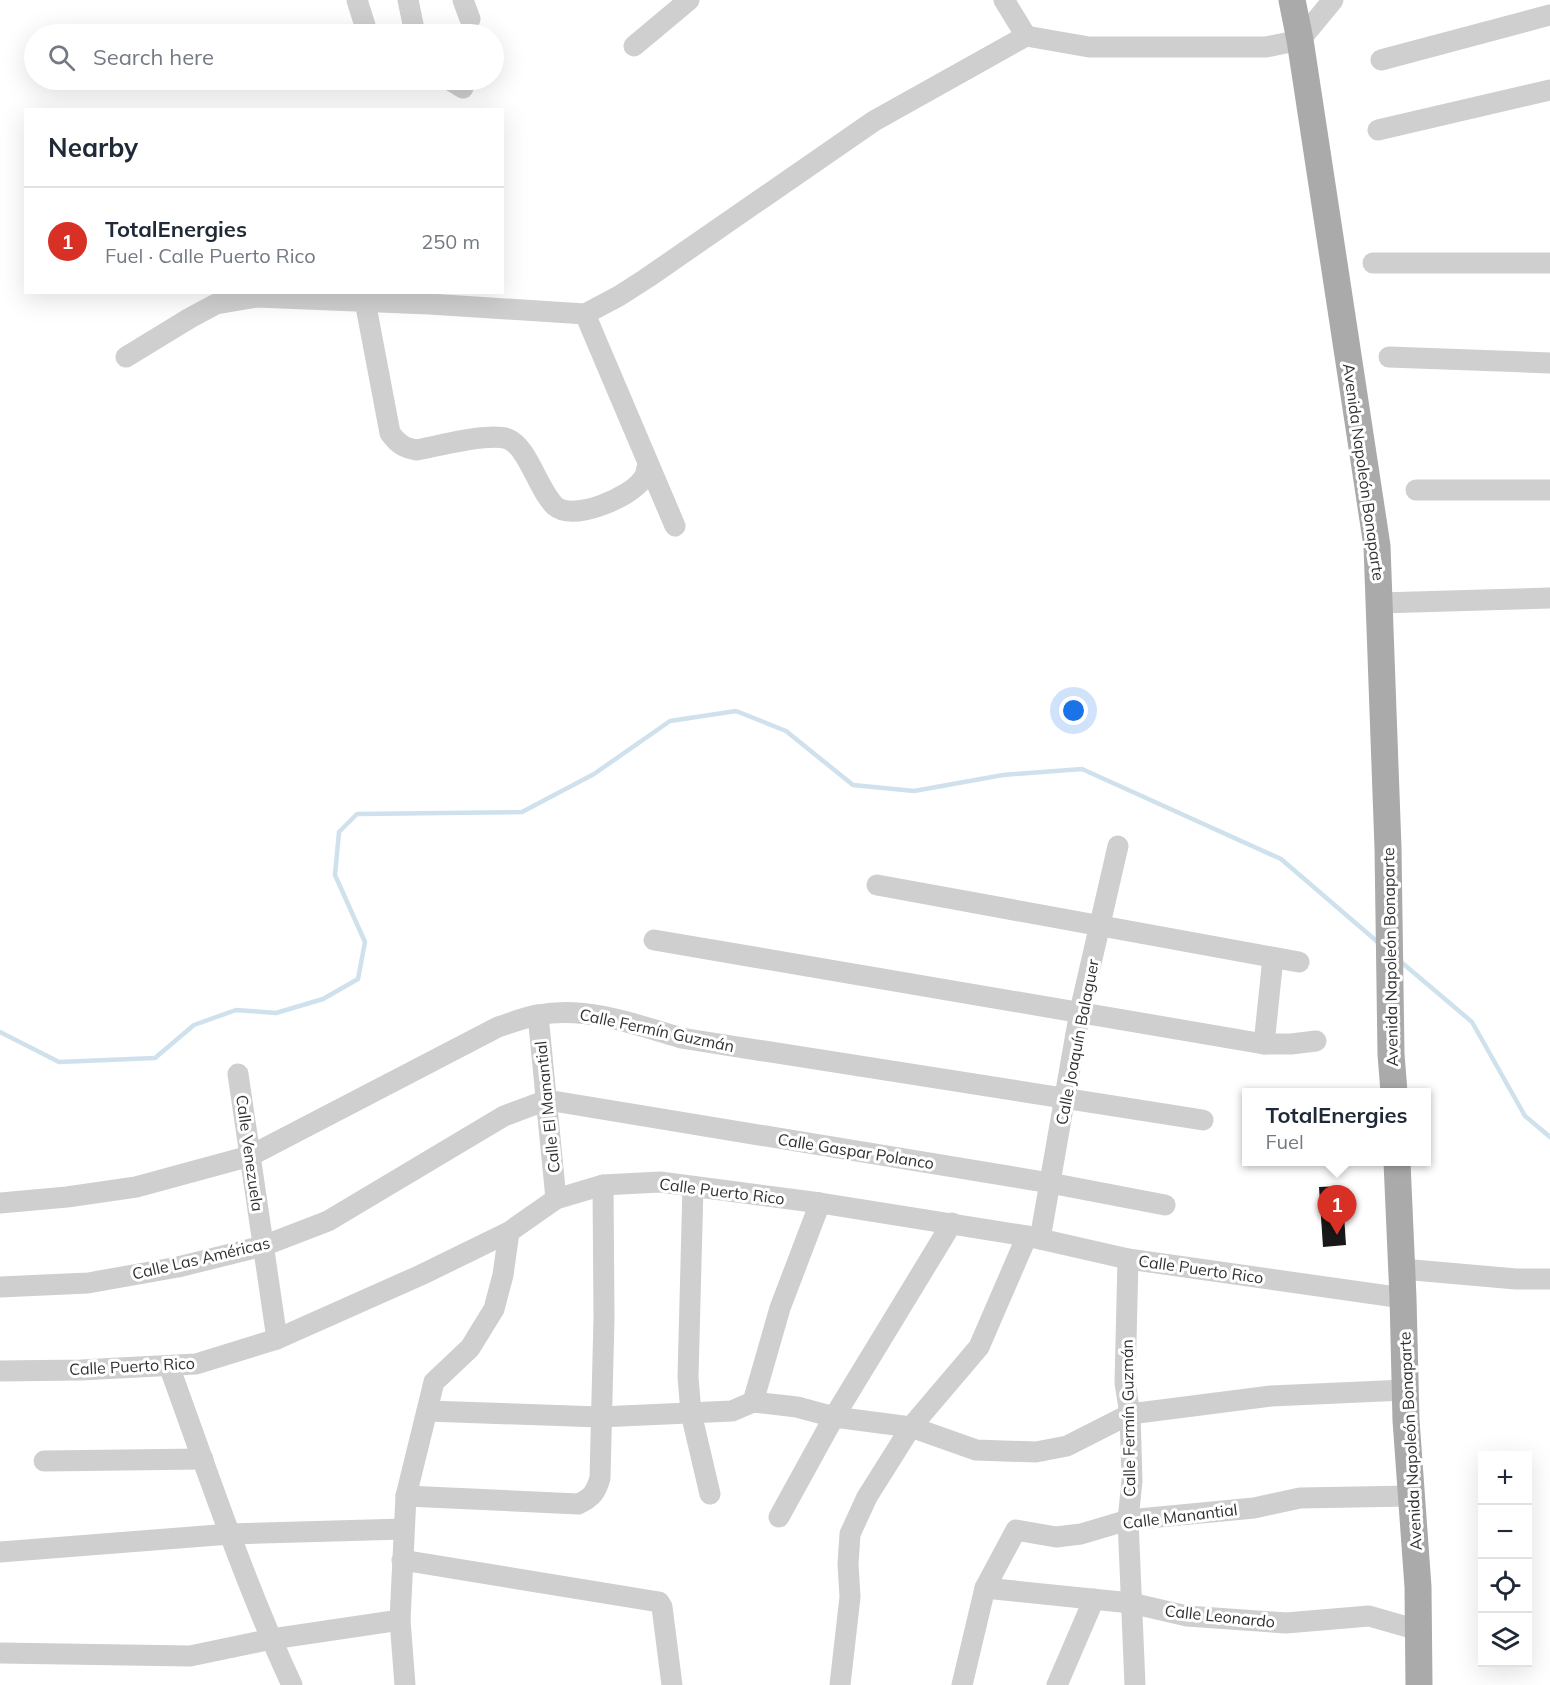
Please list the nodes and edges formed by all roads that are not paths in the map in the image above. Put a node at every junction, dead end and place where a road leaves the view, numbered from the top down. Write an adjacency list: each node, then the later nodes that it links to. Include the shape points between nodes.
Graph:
1 (357, 0): 8 (street)
2 (408, 0): 9 (street)
3 (689, 0): 12 (street)
4 (1004, 0): 10 (street)
5 (1292, 0): 11 (main road, Avenida Napoleón Bonaparte)
6 (1333, 0): 11 (street)
7 (1550, 15): 13 (street)
8 (364, 24)
9 (413, 24)
10 (1026, 36): 11 (street, via 1089,47 1266,47); 19 (street, via 874,121 647,278)
11 (1300, 40): 28 (main road, Avenida Napoleón Bonaparte, via 1377,546)
12 (634, 46)
13 (1382, 60)
14 (1550, 90): 15 (street)
15 (1378, 130)
16 (1373, 263): 17 (street)
17 (1550, 263)
18 (365, 301): 19 (street); 20 (street, via 257,297 216,304); 23 (street, via 390,433 406,448 417,450 497,436 511,440 556,507 572,512 589,510 633,489 644,479)
19 (585, 314): 23 (street)
20 (126, 357)
21 (1389, 357): 22 (street)
22 (1550, 363)
23 (648, 463): 26 (street)
24 (1416, 490): 25 (street)
25 (1550, 490)
26 (675, 526)
27 (1550, 598): 28 (street)
28 (1380, 603): 40 (main road, Avenida Napoleón Bonaparte)
29 (1118, 846): 31 (street, Calle Joaquín Balaguer)
30 (877, 885): 31 (street)
31 (1101, 927): 33 (street); 35 (street, Calle Joaquín Balaguer)
32 (654, 940): 35 (street)
33 (1273, 958): 34 (street); 38 (street)
34 (1299, 963)
35 (1080, 1011): 38 (street); 41 (street, Calle Joaquín Balaguer)
36 (538, 1015): 41 (street, Calle Fermín Guzmán, via 599,1016 681,1038); 42 (street, Calle El Manantial); 44 (street, Calle Fermín Guzmán, via 498,1027)
37 (1316, 1041): 38 (street)
38 (1264, 1044)
39 (238, 1074): 44 (street, Calle Venezuela)
40 (1394, 1088)
41 (1065, 1099): 43 (street, Calle Fermín Guzmán); 46 (street, Calle Joaquín Balaguer)
42 (547, 1100): 46 (street, Calle Gaspar Polanco); 49 (street, Calle El Manantial); 56 (street, Calle Las Américas, via 504,1116 328,1221)
43 (1203, 1120)
44 (250, 1156): 50 (street, Calle Fermín Guzmán, via 136,1187); 56 (street, Calle Venezuela)
45 (1397, 1166): 58 (main road, Avenida Napoleón Bonaparte)
46 (1050, 1183): 52 (street, Calle Gaspar Polanco); 55 (street, Calle Joaquín Balaguer)
47 (603, 1185): 48 (street, Calle Puerto Rico, via 660,1182); 49 (street, Calle Puerto Rico); 70 (street)
48 (693, 1187): 51 (street, Calle Puerto Rico); 68 (street, via 688,1377)
49 (556, 1199): 54 (street, Calle Puerto Rico)
50 (0, 1203)
51 (820, 1203): 53 (street, Calle Puerto Rico); 66 (street, via 780,1308)
52 (1165, 1205)
53 (952, 1223): 55 (street, Calle Puerto Rico); 71 (street)
54 (509, 1232): 62 (street, Calle Puerto Rico); 67 (street, via 494,1309 470,1348 434,1382)
55 (1034, 1238): 57 (street, Calle Puerto Rico); 72 (street, Calle Joaquín Balaguer, via 979,1347)
56 (263, 1246): 60 (street, Calle Las Américas, via 88,1283); 62 (street, Calle Venezuela)
57 (1128, 1258): 61 (street, Calle Puerto Rico); 69 (street, Calle Fermín Guzmán, via 1125,1383)
58 (1402, 1269): 59 (street); 61 (main road, Avenida Napoleón Bonaparte)
59 (1550, 1279)
60 (0, 1287)
61 (1403, 1298): 65 (main road, Avenida Napoleón Bonaparte)
62 (277, 1339): 63 (street, Calle Puerto Rico, via 196,1365)
63 (169, 1366): 64 (street, Calle Puerto Rico); 73 (street)
64 (0, 1371)
65 (1405, 1390): 69 (street, via 1271,1396); 77 (main road, Avenida Napoleón Bonaparte)
66 (753, 1402): 68 (street, via 732,1411); 71 (street, via 797,1407)
67 (427, 1411): 70 (street); 76 (street)
68 (691, 1413): 70 (street); 75 (street)
69 (1130, 1414): 72 (street, via 1067,1446 1036,1452 976,1450); 79 (street, Calle Fermín Guzmán, via 1132,1480)
70 (600, 1417): 76 (street, via 600,1478 590,1499 578,1503)
71 (834, 1417): 72 (street); 78 (street)
72 (912, 1427): 94 (street, Calle Joaquín Balaguer, via 867,1497 850,1534 850,1597)
73 (203, 1459): 74 (street); 81 (street)
74 (44, 1461)
75 (710, 1494)
76 (405, 1496): 80 (street)
77 (1411, 1496): 79 (street, Calle Manantial, via 1300,1498 1254,1508); 88 (main road, Avenida Napoleón Bonaparte)
78 (779, 1517)
79 (1128, 1520): 84 (street, Calle Manantial, via 1056,1537 1016,1530); 86 (street, Calle Fermín Guzmán)
80 (404, 1529): 81 (street); 83 (street)
81 (230, 1534): 82 (street); 89 (street)
82 (0, 1552)
83 (402, 1560): 87 (street); 93 (street, via 659,1602)
84 (985, 1588): 85 (street, Calle Leonardo); 95 (street)
85 (1094, 1599): 86 (street, Calle Leonardo); 96 (street)
86 (1131, 1603): 88 (street, Calle Leonardo, via 1187,1616 1286,1623 1369,1616); 97 (street, Calle Fermín Guzmán)
87 (400, 1620): 89 (street); 92 (street)
88 (1419, 1630): 98 (main road, Avenida Napoleón Bonaparte)
89 (272, 1639): 90 (street, via 190,1656); 91 (street)
90 (0, 1653)
91 (292, 1685)
92 (405, 1685)
93 (672, 1685)
94 (840, 1685)
95 (962, 1685)
96 (1057, 1685)
97 (1135, 1685)
98 (1419, 1685)

